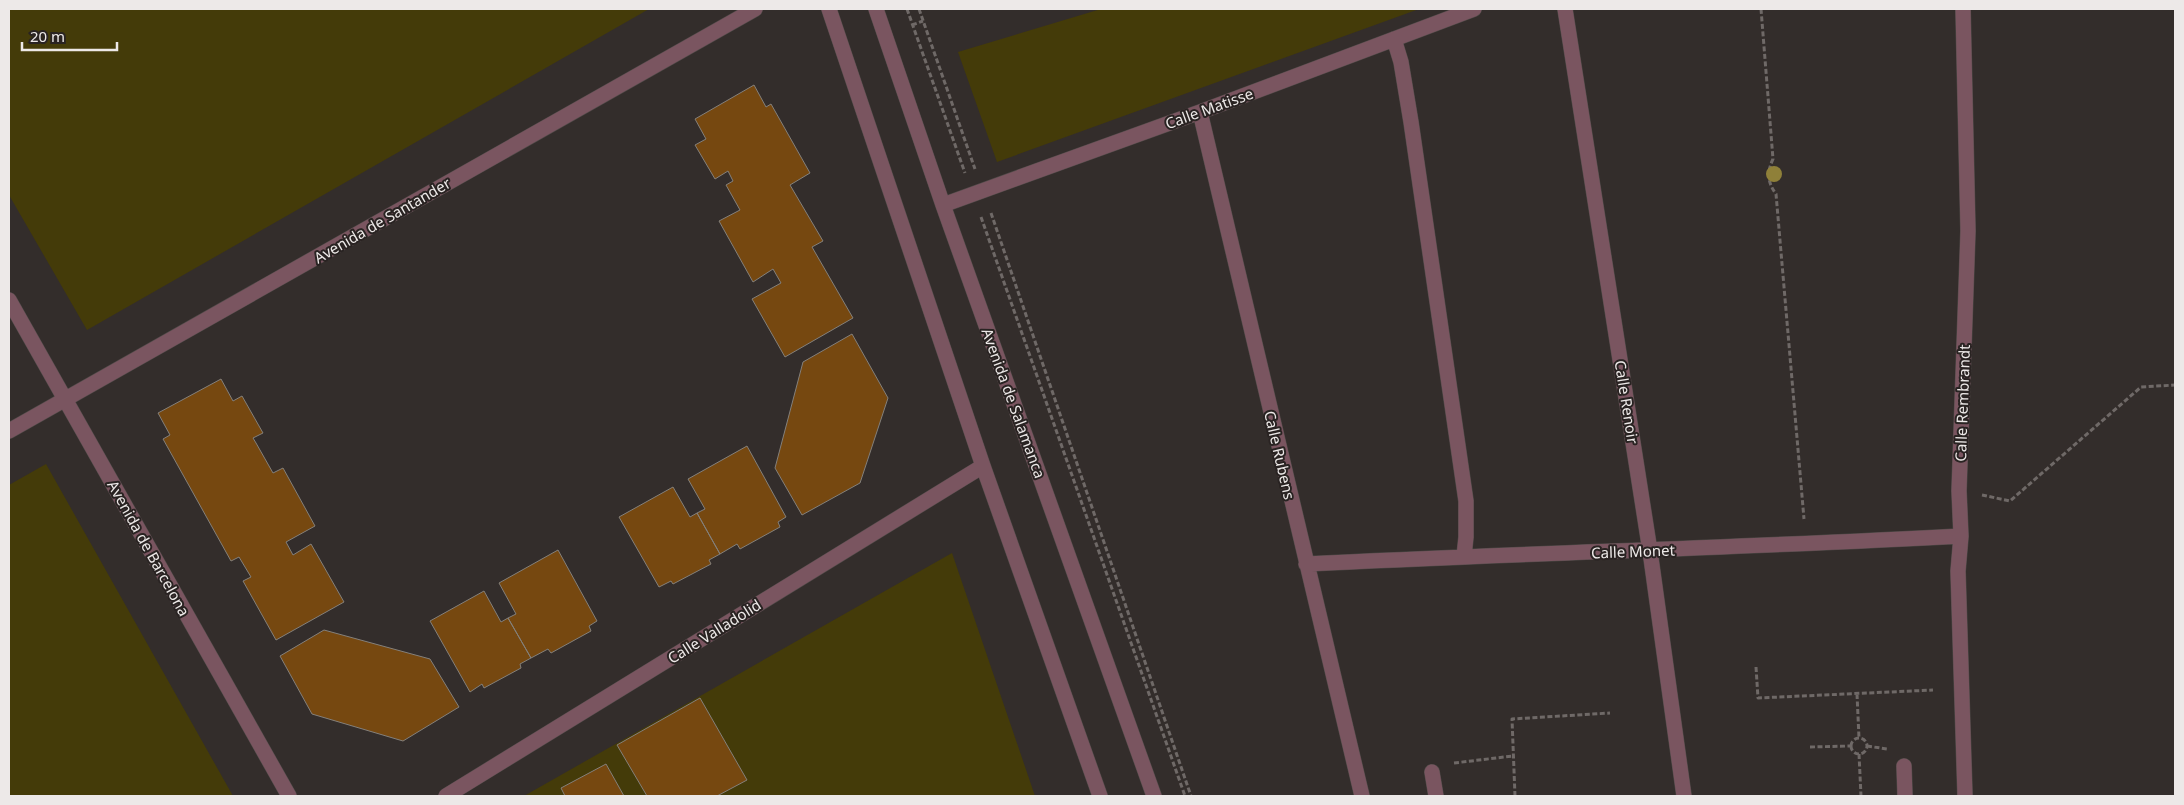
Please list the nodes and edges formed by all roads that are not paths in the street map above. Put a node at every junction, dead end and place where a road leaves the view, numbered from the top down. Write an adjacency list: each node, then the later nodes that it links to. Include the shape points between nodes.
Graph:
1 (755, 9): 11 (street, Avenida de Santander)
2 (830, 9): 13 (street)
3 (876, 9): 9 (street, Avenida de Salamanca)
4 (1474, 9): 7 (street, Calle Matisse)
5 (1565, 9): 15 (street, Calle Renoir)
6 (1963, 9): 14 (street, Calle Rembrandt, via 1968,231)
7 (1394, 39): 8 (street, Calle Matisse); 16 (street, via 1411,122 1466,501)
8 (1200, 112): 9 (street, Calle Matisse); 17 (street, Calle Rubens)
9 (943, 205): 23 (street, Avenida de Salamanca)
10 (9, 300): 11 (street, Avenida de Barcelona)
11 (65, 399): 12 (street, Avenida de Santander); 20 (street, Avenida de Barcelona)
12 (9, 431)
13 (982, 466): 21 (street, Calle Valladolid); 22 (street)
14 (1960, 536): 15 (street, Calle Monet); 28 (street, Calle Rembrandt, via 1958,570)
15 (1650, 551): 16 (street, Calle Monet); 26 (street, Calle Renoir)
16 (1464, 556): 17 (street, Calle Monet)
17 (1306, 564): 24 (street, Calle Rubens)
18 (1904, 766): 27 (street)
19 (1432, 772): 25 (street)
20 (288, 796)
21 (446, 796)
22 (1100, 796)
23 (1154, 796)
24 (1362, 796)
25 (1436, 796)
26 (1684, 796)
27 (1905, 796)
28 (1965, 796)

